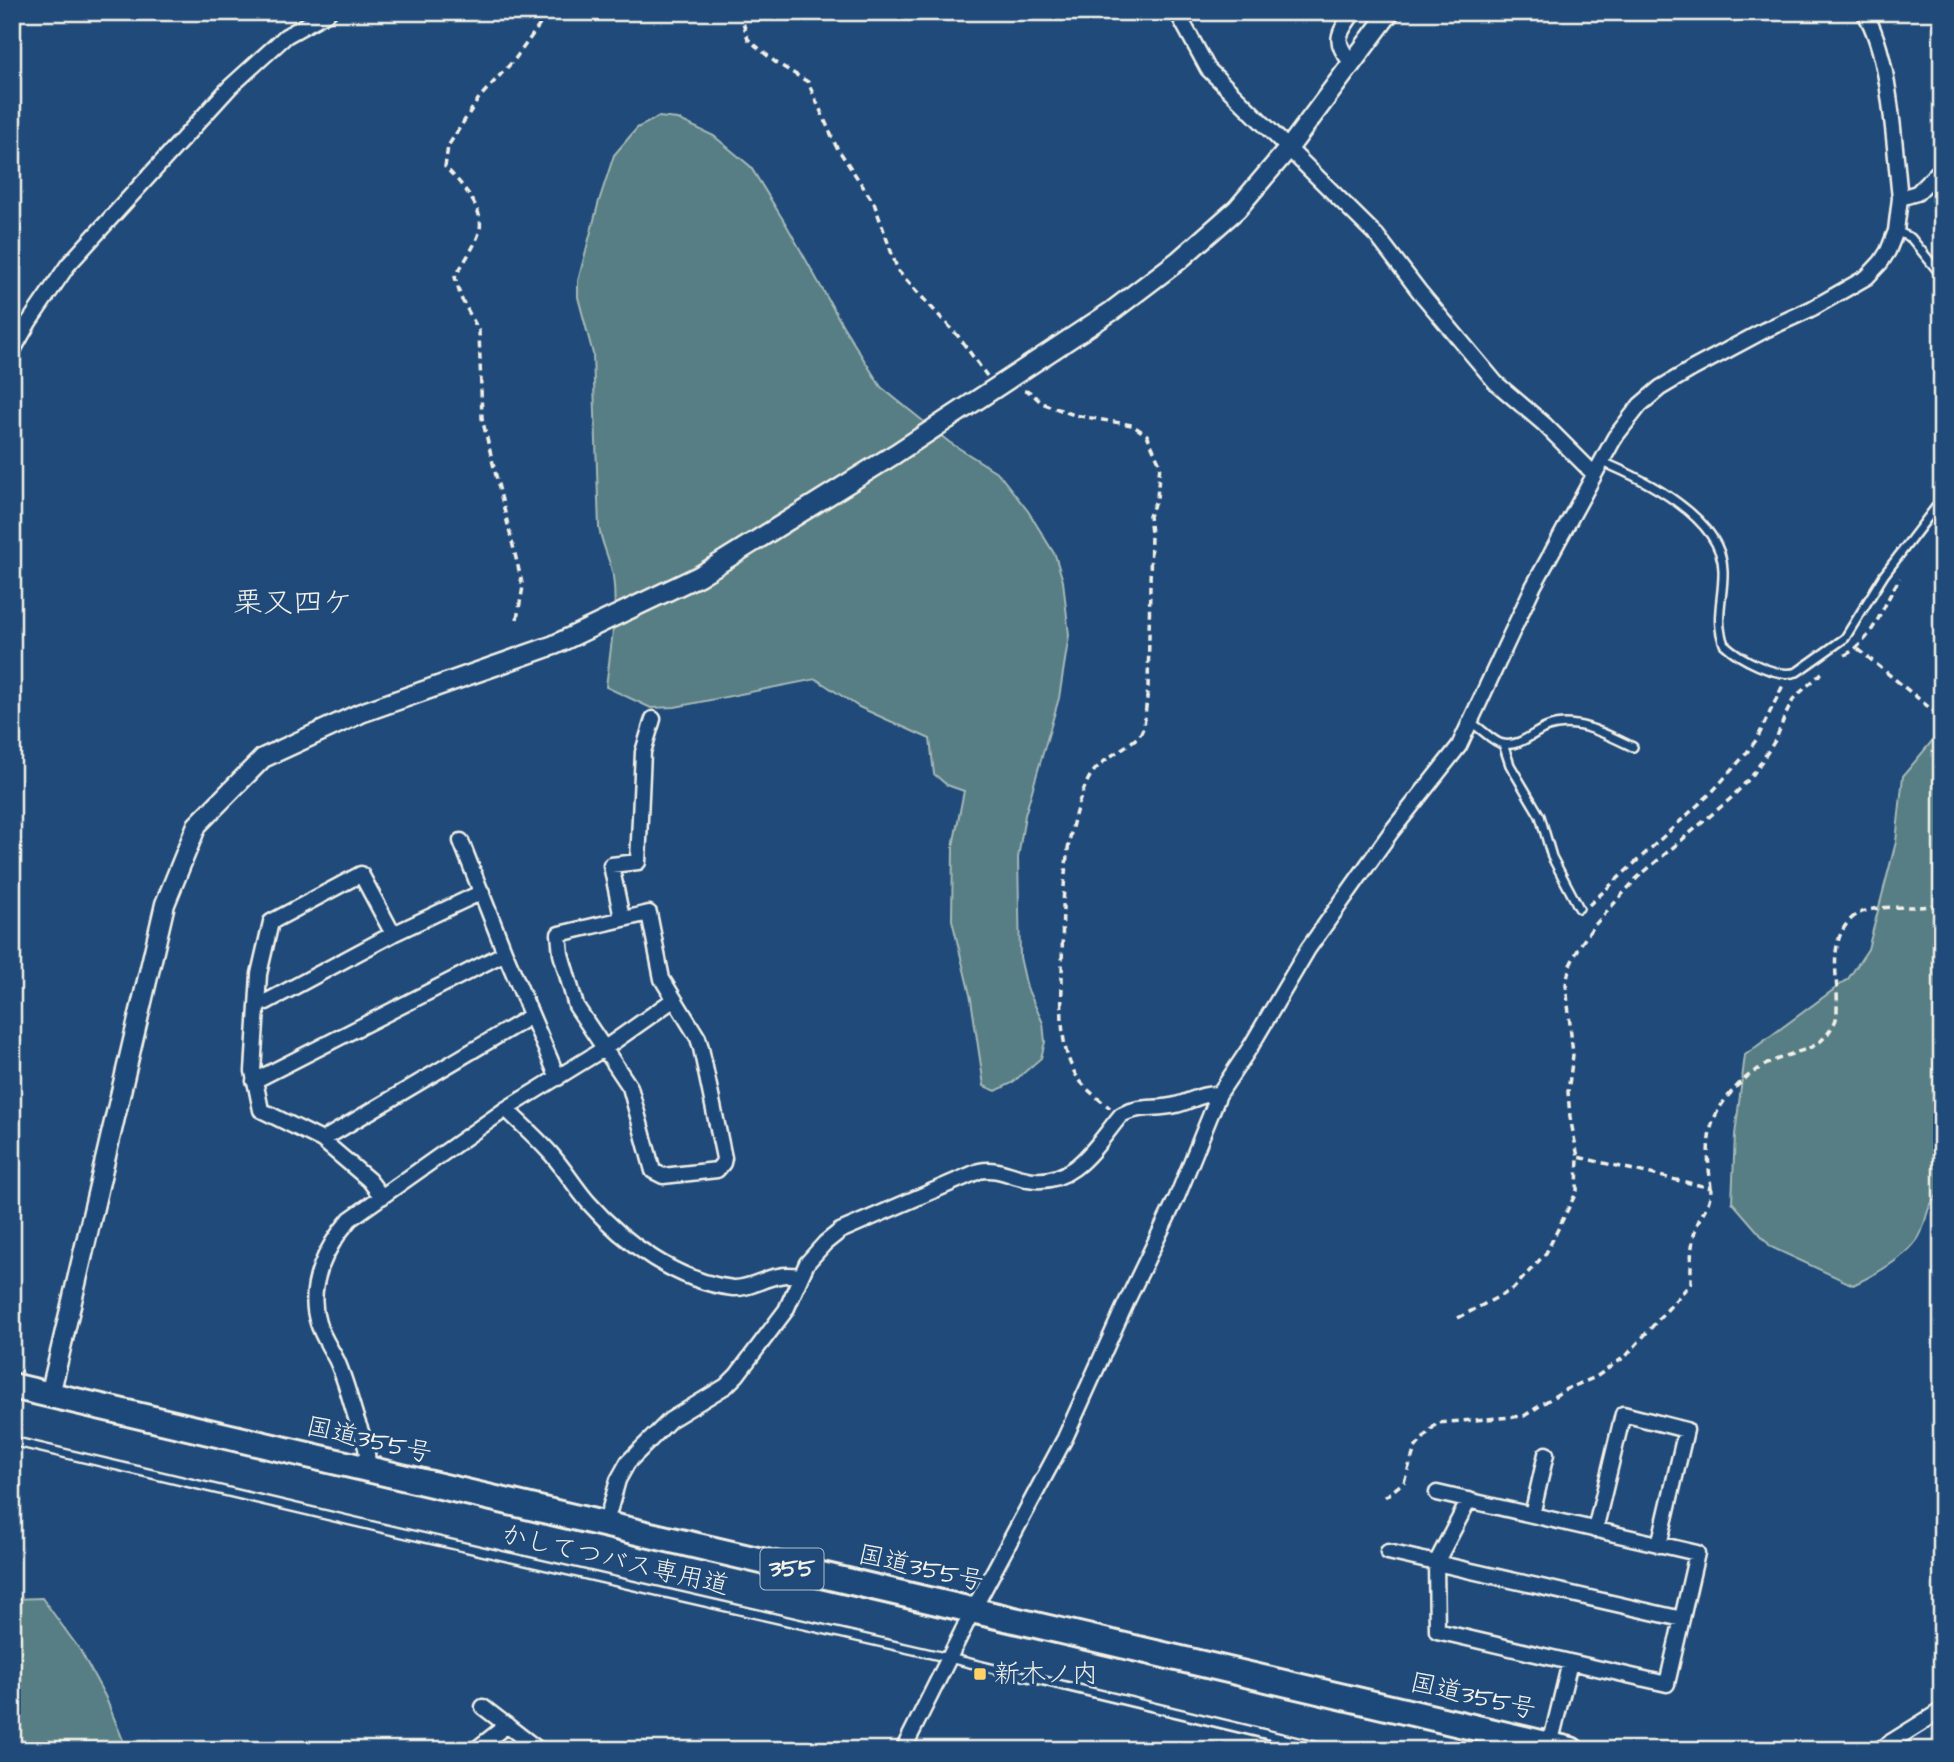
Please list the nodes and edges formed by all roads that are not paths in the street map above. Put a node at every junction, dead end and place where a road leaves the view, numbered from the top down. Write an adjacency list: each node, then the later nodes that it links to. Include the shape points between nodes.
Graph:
1 (329, 12): 12 (street, via 286,36 230,87 68,265)
2 (1177, 12): 7 (street, via 1208,68)
3 (1354, 12): 6 (street, via 1338,41)
4 (1390, 12): 6 (street)
5 (1864, 12): 9 (street, via 1873,26 1885,71)
6 (1352, 63): 7 (street)
7 (1288, 149): 13 (street, via 1377,236 1496,383); 37 (street, via 1237,209 1112,310 895,454 699,576 554,645 361,712 263,758 197,825 165,904)
8 (1942, 168): 9 (street, via 1917,193)
9 (1900, 198): 10 (street)
10 (1896, 231): 11 (lane, via 1911,238); 13 (street, via 1881,262 1867,277 1660,388 1640,405)
11 (1942, 276)
12 (12, 352)
13 (1597, 467): 14 (lane, via 1633,474 1696,517 1721,556 1718,623 1724,645 1777,673 1790,674 1845,639 1884,575); 16 (street, via 1533,587)
14 (1942, 499)
15 (653, 719): 22 (street, via 643,752 638,862 611,865)
16 (1471, 723): 17 (lane); 31 (street, via 1459,746 1308,948)
17 (1503, 744): 18 (lane, via 1518,743 1546,727 1563,724 1594,730); 21 (lane)
18 (1633, 747)
19 (461, 841): 20 (street)
20 (482, 892): 23 (street); 24 (street)
21 (1579, 908)
22 (622, 918): 25 (street, via 649,913 657,966); 28 (street, via 559,934 576,1006)
23 (393, 934): 26 (street); 26 (street, via 361,874 271,922 259,974)
24 (505, 953): 27 (street); 30 (street)
25 (673, 1000): 28 (street); 28 (street, via 701,1048 724,1158 717,1170 663,1176 653,1171 630,1087)
26 (258, 1003): 30 (street)
27 (531, 1016): 29 (street); 33 (street)
28 (605, 1048): 29 (street)
29 (558, 1078): 32 (street)
30 (254, 1081): 33 (street, via 261,1110)
31 (1219, 1094): 35 (street, via 1121,1115 1072,1172 1058,1178 1037,1180 1001,1170 979,1171 840,1231 815,1252); 49 (street, via 1177,1198 1065,1438)
32 (506, 1110): 34 (street); 35 (street, via 552,1155 607,1222 672,1268 698,1281 737,1288 777,1276)
33 (322, 1140): 34 (street)
34 (382, 1197): 40 (street, via 340,1231 316,1282 314,1301 318,1324 338,1364 368,1452)
35 (800, 1276): 44 (street, via 786,1310 737,1375 670,1420 628,1462 618,1480)
36 (12, 1387): 37 (highway, 国道355号 / 355)
37 (50, 1395): 40 (highway, 国道355号 / 355)
38 (12, 1441): 51 (lane, かしてつバス専用道)
39 (1546, 1454): 43 (street)
40 (367, 1470): 44 (highway, 国道355号 / 355)
41 (1437, 1493): 42 (street)
42 (1469, 1500): 43 (street); 48 (street)
43 (1532, 1515): 45 (street)
44 (606, 1526): 49 (highway, 国道355号 / 355)
45 (1595, 1530): 46 (street); 46 (street, via 1623,1414 1686,1430)
46 (1659, 1545): 50 (street, via 1697,1553)
47 (1388, 1552): 48 (street)
48 (1436, 1563): 50 (street); 52 (street, via 1437,1631)
49 (972, 1611): 51 (street); 56 (highway, 国道355号 / 355)
50 (1682, 1619): 52 (street, via 1667,1684)
51 (949, 1658): 59 (street); 60 (lane, かしてつバス専用道)
52 (1570, 1661): 56 (street)
53 (483, 1707): 55 (street)
54 (1942, 1710): 61 (street)
55 (507, 1725): 57 (street); 58 (street)
56 (1560, 1747)
57 (475, 1750)
58 (539, 1750)
59 (904, 1750)
60 (1331, 1750)
61 (1878, 1750)

